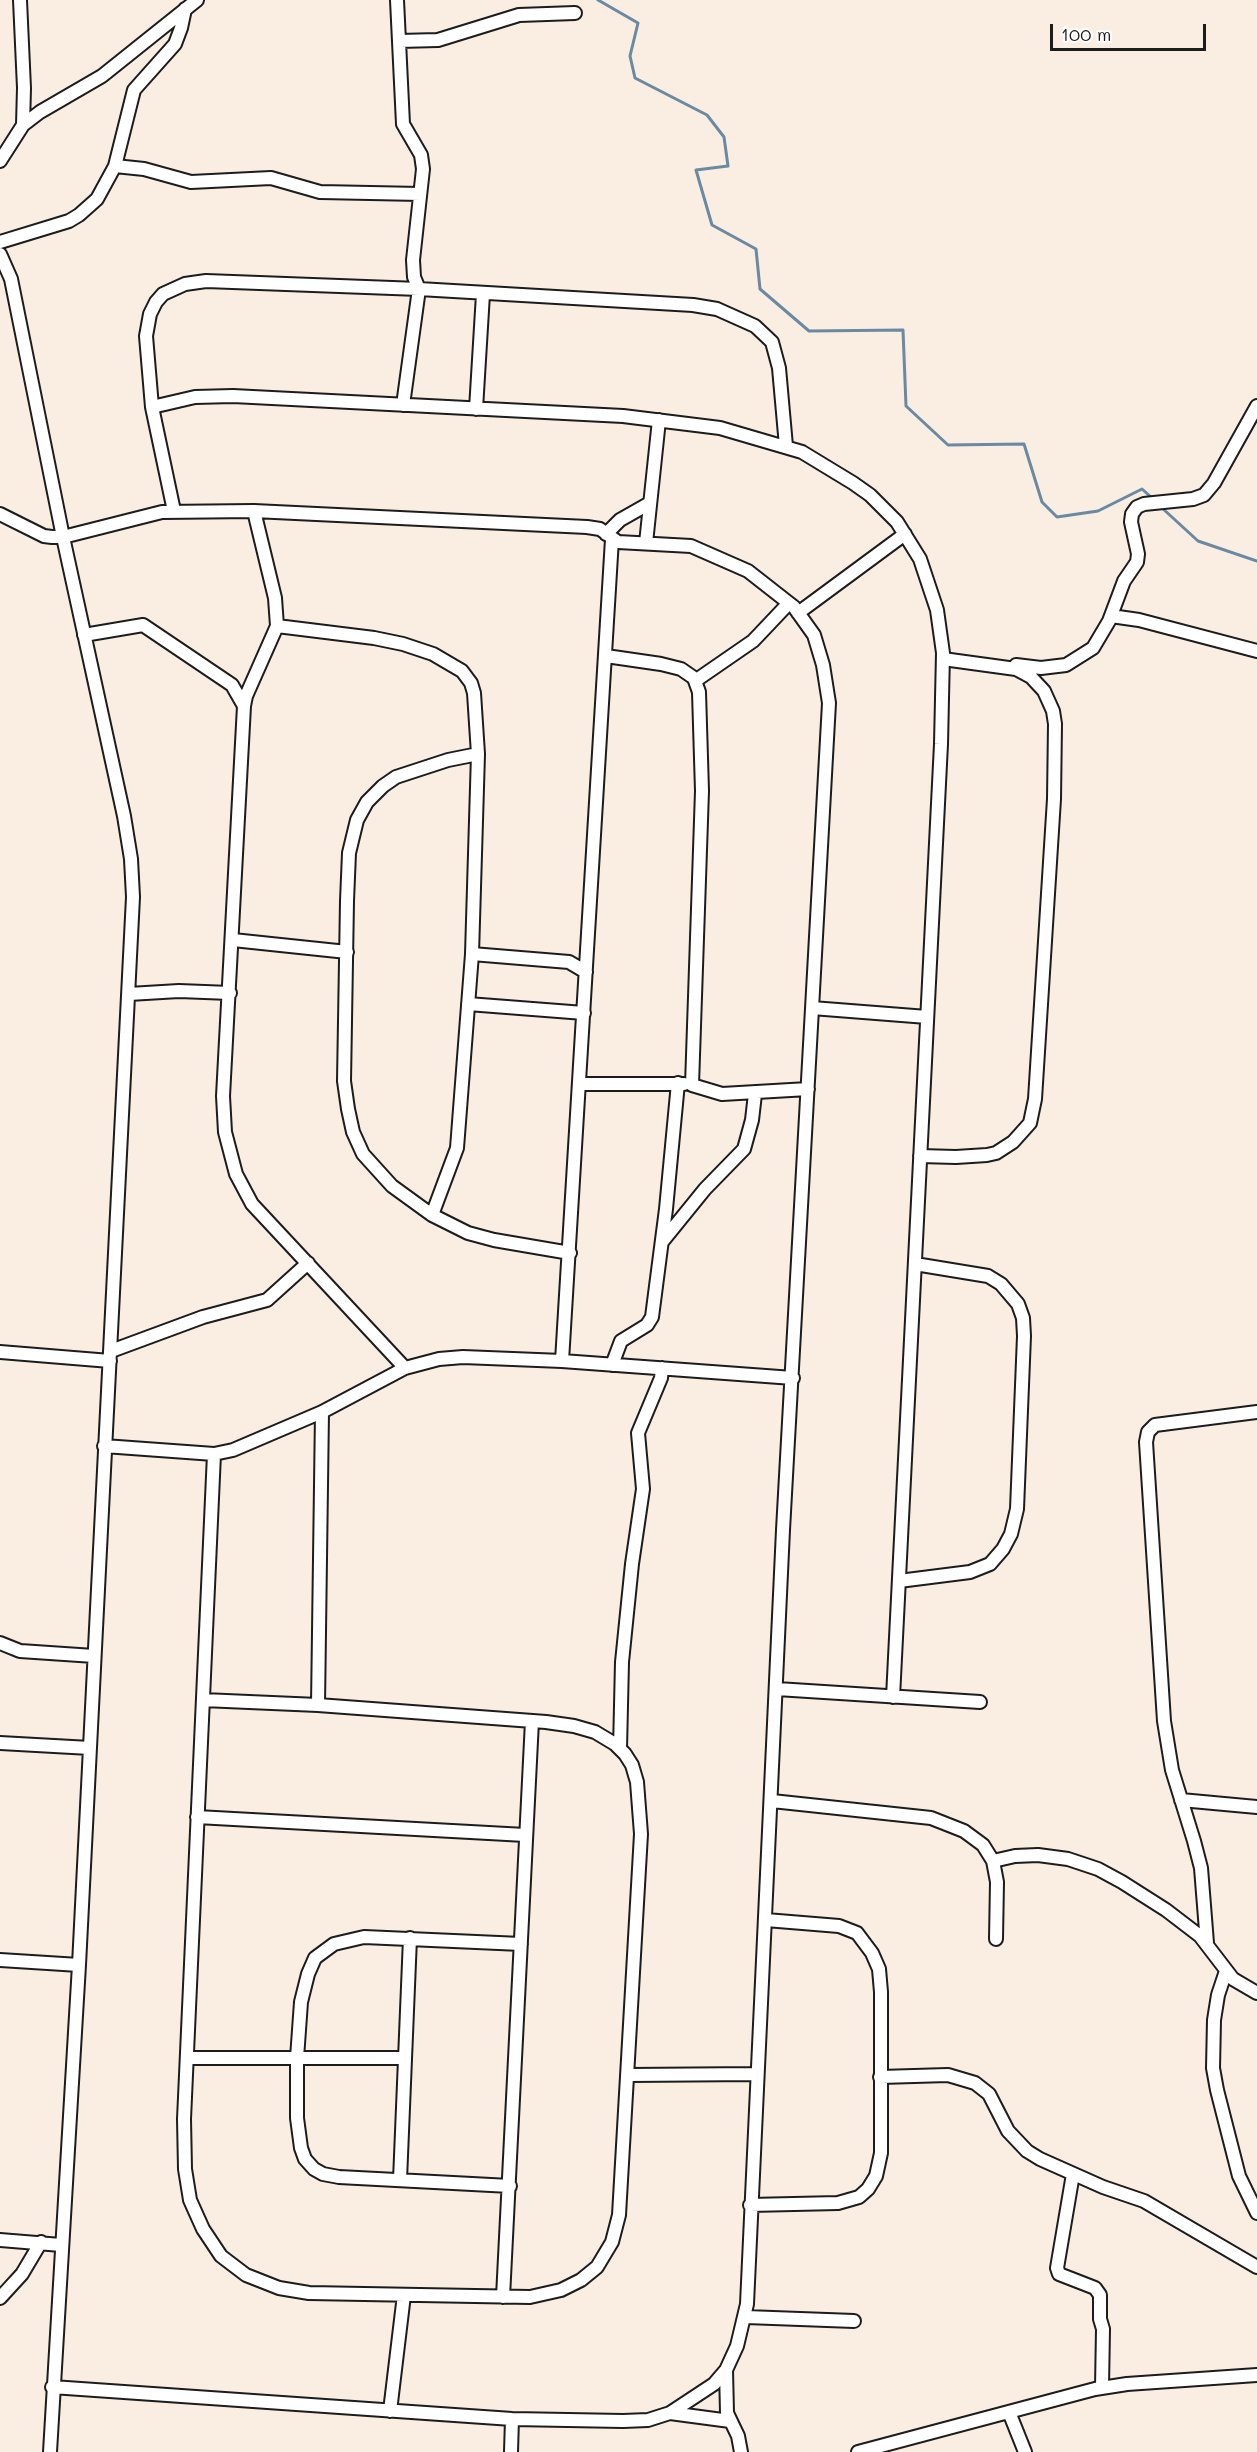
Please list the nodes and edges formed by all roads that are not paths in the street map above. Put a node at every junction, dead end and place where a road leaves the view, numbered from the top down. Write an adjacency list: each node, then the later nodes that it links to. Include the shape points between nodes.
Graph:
1 (20, 0): 7 (street)
2 (197, 0): 4 (street)
3 (398, 0): 6 (street)
4 (185, 9): 7 (street, via 102,76); 9 (street, via 175,44 131,96)
5 (576, 13): 6 (street, via 519,15 438,40)
6 (399, 41): 10 (street, via 401,113 405,130 422,155)
7 (22, 125): 8 (street)
8 (0, 161)
9 (115, 166): 10 (street, via 144,169 191,182 271,178 320,192); 11 (street, via 97,199 79,215)
10 (420, 194): 13 (street, via 413,260)
11 (0, 242)
12 (0, 254): 27 (street, via 11,279)
13 (419, 289): 14 (street); 15 (street); 16 (street, via 206,281 174,288 156,302 148,322)
14 (483, 294): 18 (street); 20 (street, via 693,305 743,319 764,333 775,350)
15 (403, 405): 16 (street, via 213,396); 18 (street)
16 (152, 406): 22 (street)
17 (1257, 406): 31 (street, via 1204,495 1144,504 1132,514 1137,562 1124,581)
18 (476, 409): 19 (street)
19 (659, 420): 20 (street, via 720,428); 21 (street)
20 (786, 446): 25 (street, via 815,459 870,495)
21 (650, 503): 26 (street, via 631,512); 28 (street)
22 (174, 511): 23 (street); 27 (street)
23 (254, 511): 26 (street, via 587,527); 32 (street, via 275,598)
24 (0, 514): 27 (street, via 44,536)
25 (905, 534): 30 (street); 36 (street, via 930,584)
26 (609, 536): 28 (street, via 618,542); 35 (street)
27 (63, 537): 33 (street)
28 (646, 543): 29 (street, via 702,549 748,571)
29 (789, 603): 30 (street); 38 (street, via 753,641)
30 (798, 613): 48 (street, via 814,635 829,703)
31 (1111, 616): 34 (street); 37 (street, via 1093,648 1066,665)
32 (277, 626): 39 (street); 40 (street, via 403,644 456,666 468,678 474,693)
33 (84, 635): 39 (street, via 143,625 232,685); 46 (street, via 130,860 133,897)
34 (1257, 651)
35 (606, 657): 38 (street, via 671,666 688,673); 44 (street)
36 (943, 659): 37 (street); 50 (street)
37 (1006, 667): 56 (street, via 1038,682 1049,699 1055,724 1054,799 1033,1111 1022,1135 996,1153)
38 (695, 681): 53 (street, via 699,692 702,791)
39 (244, 706): 41 (street)
40 (478, 754): 42 (street, via 396,777 361,811 349,853); 43 (street)
41 (233, 940): 42 (street); 45 (street)
42 (347, 952): 57 (street, via 344,1081 353,1132 363,1154 392,1186)
43 (472, 954): 44 (street, via 563,961); 47 (street)
44 (586, 972): 49 (street)
45 (230, 993): 46 (street); 60 (street, via 223,1114 230,1157 252,1204)
46 (129, 994): 63 (street)
47 (468, 1004): 49 (street); 57 (street, via 457,1148)
48 (812, 1008): 50 (street); 54 (street)
49 (584, 1013): 52 (street)
50 (927, 1017): 56 (street)
51 (678, 1083): 52 (street); 53 (street); 58 (street)
52 (580, 1084): 59 (street)
53 (692, 1084): 55 (street, via 722,1094)
54 (808, 1089): 55 (street); 68 (street)
55 (755, 1094): 58 (street, via 744,1149 705,1189)
56 (920, 1156): 61 (street)
57 (432, 1215): 59 (street, via 468,1233)
58 (662, 1243): 65 (street, via 650,1321 621,1341)
59 (570, 1253): 64 (street)
60 (308, 1263): 63 (street, via 267,1300 203,1317); 66 (street)
61 (915, 1264): 73 (street); 73 (street, via 988,1276 1001,1284 1018,1304 1024,1336 1017,1509 1011,1534 990,1564 970,1572)
62 (0, 1352): 63 (street)
63 (110, 1356): 71 (street)
64 (562, 1361): 65 (street); 66 (street, via 439,1359)
65 (612, 1365): 67 (street)
66 (405, 1368): 69 (street)
67 (662, 1368): 68 (street); 84 (street, via 638,1432 643,1489 622,1662)
68 (793, 1377): 76 (street)
69 (322, 1412): 72 (street, via 233,1450); 80 (street)
70 (1257, 1412): 85 (street, via 1155,1425 1146,1442 1164,1721)
71 (105, 1446): 72 (street); 75 (street)
72 (214, 1454): 78 (street)
73 (899, 1581): 77 (street)
74 (0, 1643): 75 (street, via 20,1651)
75 (94, 1656): 83 (street)
76 (777, 1689): 77 (street); 86 (street)
77 (893, 1697): 79 (street)
78 (203, 1700): 80 (street); 88 (street)
79 (980, 1702)
80 (318, 1705): 81 (street)
81 (532, 1721): 84 (street, via 595,1732); 89 (street)
82 (0, 1743): 83 (street)
83 (90, 1748): 97 (street)
84 (620, 1749): 104 (street, via 632,1765 641,1815)
85 (1181, 1800): 87 (street); 94 (street, via 1201,1868)
86 (772, 1801): 90 (street, via 931,1818 964,1831 983,1845); 91 (street)
87 (1257, 1807)
88 (197, 1817): 89 (street); 100 (street)
89 (525, 1835): 95 (street)
90 (993, 1861): 93 (street, via 997,1882); 94 (street, via 1033,1855 1068,1859 1098,1869 1166,1910)
91 (766, 1920): 103 (street); 105 (street, via 839,1926 857,1933 867,1946 879,1969)
92 (410, 1938): 95 (street); 101 (street, via 355,1937 321,1953 311,1964 303,1993); 102 (street)
93 (996, 1939)
94 (1207, 1943): 98 (street)
95 (521, 1944): 108 (street)
96 (0, 1960): 97 (street)
97 (79, 1965): 113 (street)
98 (1226, 1971): 99 (street, via 1239,1984); 110 (street, via 1214,2020 1213,2068 1239,2176)
99 (1257, 1993)
100 (187, 2058): 101 (street); 115 (street, via 183,2119 190,2200 221,2256 246,2276 279,2288 309,2293)
101 (297, 2058): 102 (street); 107 (street, via 297,2118 301,2148 309,2165 323,2175)
102 (405, 2058): 107 (street)
103 (757, 2074): 104 (street); 109 (street)
104 (628, 2075): 116 (street, via 619,2215 612,2242 597,2267 581,2280 543,2295)
105 (880, 2077): 106 (street, via 948,2075 975,2083 989,2094 1017,2142 1040,2159); 109 (street, via 881,2153 876,2176 868,2189 859,2197 838,2203)
106 (1073, 2174): 114 (street, via 1144,2201); 123 (street, via 1057,2268 1059,2274 1095,2288 1100,2295)
107 (400, 2180): 108 (street)
108 (510, 2186): 116 (street)
109 (750, 2205): 118 (street)
110 (1257, 2213)
111 (0, 2240): 112 (street)
112 (41, 2242): 113 (street); 117 (street, via 22,2274)
113 (61, 2245): 122 (street)
114 (1257, 2267)
115 (404, 2295): 116 (street); 124 (street)
116 (503, 2297)
117 (0, 2298)
118 (746, 2317): 119 (street); 120 (street)
119 (854, 2321)
120 (726, 2370): 126 (street, via 714,2384); 128 (street)
121 (1257, 2375): 123 (street)
122 (52, 2388): 124 (street); 129 (street)
123 (1102, 2388): 125 (street)
124 (390, 2411): 127 (street)
125 (1009, 2412): 132 (street); 133 (street)
126 (670, 2413): 127 (street, via 648,2420); 128 (street)
127 (512, 2420): 130 (street)
128 (730, 2421): 131 (street)
129 (50, 2452)
130 (511, 2452)
131 (741, 2452)
132 (858, 2452)
133 (1025, 2452)

